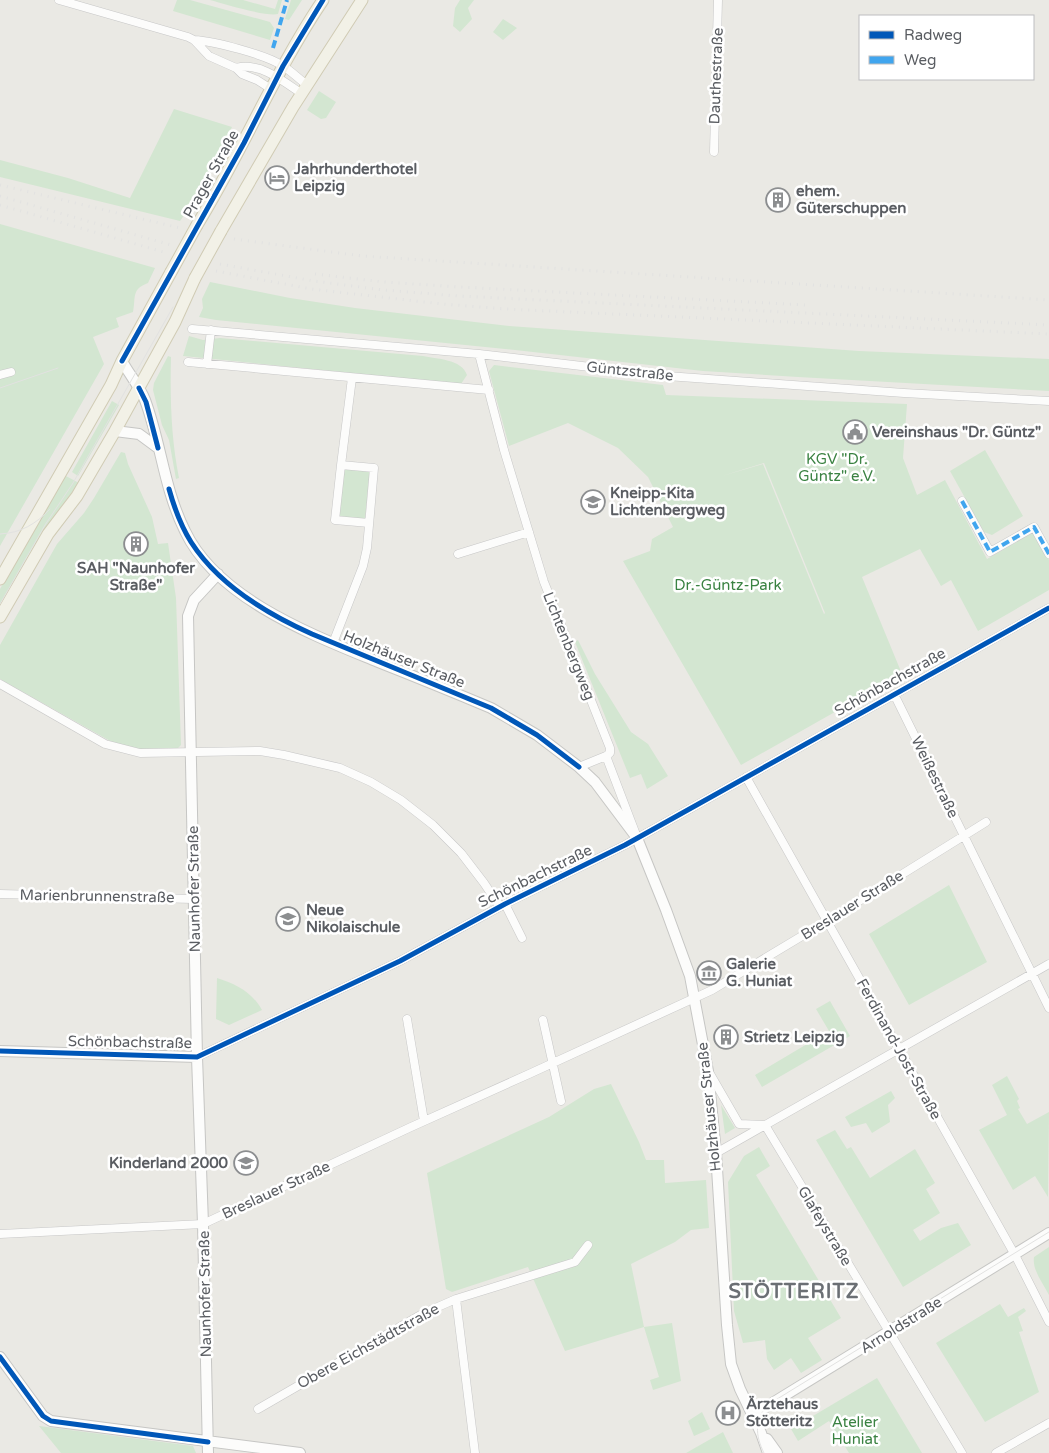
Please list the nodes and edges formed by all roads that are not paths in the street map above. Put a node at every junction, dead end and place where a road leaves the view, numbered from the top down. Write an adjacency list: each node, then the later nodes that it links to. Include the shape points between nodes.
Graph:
1 (59, 0): 5 (street)
2 (323, 0): 6 (main road, Prager Straße)
3 (362, 0): 10 (main road)
4 (718, 0): 11 (street, Dauthestraße)
5 (194, 40): 6 (street, via 270,59); 7 (street, via 209,56)
6 (283, 66): 8 (main road, Prager Straße); 10 (street)
7 (236, 68): 8 (street, via 246,65); 9 (street)
8 (277, 77): 9 (main road, Prager Straße); 10 (street)
9 (270, 89): 15 (main road, Prager Straße, bridge, via 244,143)
10 (304, 89): 21 (main road, bridge, via 195,278)
11 (714, 152)
12 (192, 329): 13 (street, Güntzstraße)
13 (211, 330): 14 (street, Güntzstraße); 17 (street)
14 (479, 354): 22 (street, Lichtenbergweg); 23 (street, Güntzstraße, via 667,376)
15 (122, 361): 21 (street); 33 (main road, Prager Straße)
16 (188, 362): 17 (street)
17 (207, 364): 20 (street)
18 (11, 372): 19 (street)
19 (0, 375)
20 (352, 378): 22 (street); 26 (street)
21 (139, 388): 24 (main road); 25 (street)
22 (489, 390): 29 (street, Lichtenbergweg)
23 (1049, 401)
24 (115, 431): 25 (street, via 139,434); 35 (main road, via 77,496 42,543)
25 (158, 448): 32 (street, via 185,532 198,553)
26 (341, 465): 28 (street, via 336,520); 28 (street, via 374,468)
27 (962, 501): 31 (street, via 990,552 1034,527)
28 (369, 523): 36 (street, via 362,566)
29 (529, 532): 30 (street); 40 (street, Lichtenbergweg, via 544,582 610,748)
30 (458, 554)
31 (1049, 554)
32 (218, 574): 36 (street, Holzhäuser Straße, via 290,625); 39 (street, Naunhofer Straße, via 194,600 188,616)
33 (0, 579)
34 (1049, 608): 38 (street, Schönbachstraße)
35 (0, 617)
36 (333, 643): 41 (street, Holzhäuser Straße, via 490,708 537,735)
37 (0, 684): 39 (street, via 105,744 140,753)
38 (894, 694): 42 (street, Schönbachstraße); 44 (street, Weißestraße)
39 (191, 753): 47 (street, Naunhofer Straße); 48 (street, via 260,751 284,754 340,768 371,782 433,825 461,853)
40 (606, 756): 41 (street); 45 (street, Lichtenbergweg)
41 (579, 768): 45 (street, Holzhäuser Straße, via 608,797)
42 (746, 777): 45 (street, Schönbachstraße); 49 (street, Ferdinand-Jost-Straße)
43 (986, 822): 44 (street, Breslauer Straße)
44 (964, 836): 49 (street, Breslauer Straße); 52 (street, Weißestraße)
45 (638, 838): 48 (street, Schönbachstraße); 53 (street, Holzhäuser Straße, via 690,976)
46 (0, 894): 47 (street, Marienbrunnenstraße)
47 (193, 899): 59 (street, Naunhofer Straße)
48 (502, 905): 50 (street); 59 (street, Schönbachstraße, via 400,961)
49 (827, 921): 53 (street, Breslauer Straße); 57 (street, Ferdinand-Jost-Straße)
50 (522, 938)
51 (1049, 964): 52 (street)
52 (1033, 974): 54 (street, Weißestraße); 57 (street)
53 (694, 998): 60 (street, Breslauer Straße); 61 (street, Holzhäuser Straße)
54 (1049, 1008)
55 (407, 1019): 63 (street)
56 (544, 1020): 60 (street)
57 (900, 1048): 64 (street); 70 (street, Ferdinand-Jost-Straße)
58 (0, 1052): 59 (street, Schönbachstraße)
59 (197, 1057): 66 (street, Naunhofer Straße)
60 (553, 1063): 62 (street); 63 (street, Breslauer Straße)
61 (708, 1071): 64 (street, via 739,1124); 65 (street, Holzhäuser Straße)
62 (561, 1101)
63 (424, 1121): 66 (street, Breslauer Straße)
64 (765, 1125): 65 (street); 73 (street, Glafeystraße)
65 (716, 1153): 76 (street, Holzhäuser Straße, via 731,1364)
66 (203, 1224): 68 (street, Breslauer Straße); 79 (street, Naunhofer Straße)
67 (1049, 1233): 70 (street, Arnoldstraße)
68 (0, 1234)
69 (588, 1245): 71 (street, Obere Eichstädtstraße, via 575,1262)
70 (1015, 1255): 72 (street, Ferdinand-Jost-Straße); 73 (street, Arnoldstraße)
71 (456, 1299): 75 (street, Obere Eichstädtstraße, via 424,1313); 82 (street)
72 (1049, 1322)
73 (889, 1332): 76 (street, Arnoldstraße); 85 (street, Glafeystraße)
74 (0, 1357): 79 (street, via 43,1416 52,1421)
75 (258, 1409)
76 (753, 1415): 78 (street, Holzhäuser Straße)
77 (1049, 1423): 86 (street)
78 (761, 1433): 83 (street, Holzhäuser Straße); 84 (street, Holzhäuser Straße)
79 (208, 1442): 80 (street, Naunhofer Straße); 81 (street)
80 (208, 1453)
81 (300, 1453)
82 (475, 1453)
83 (768, 1453)
84 (776, 1453)
85 (962, 1453)
86 (996, 1453)

